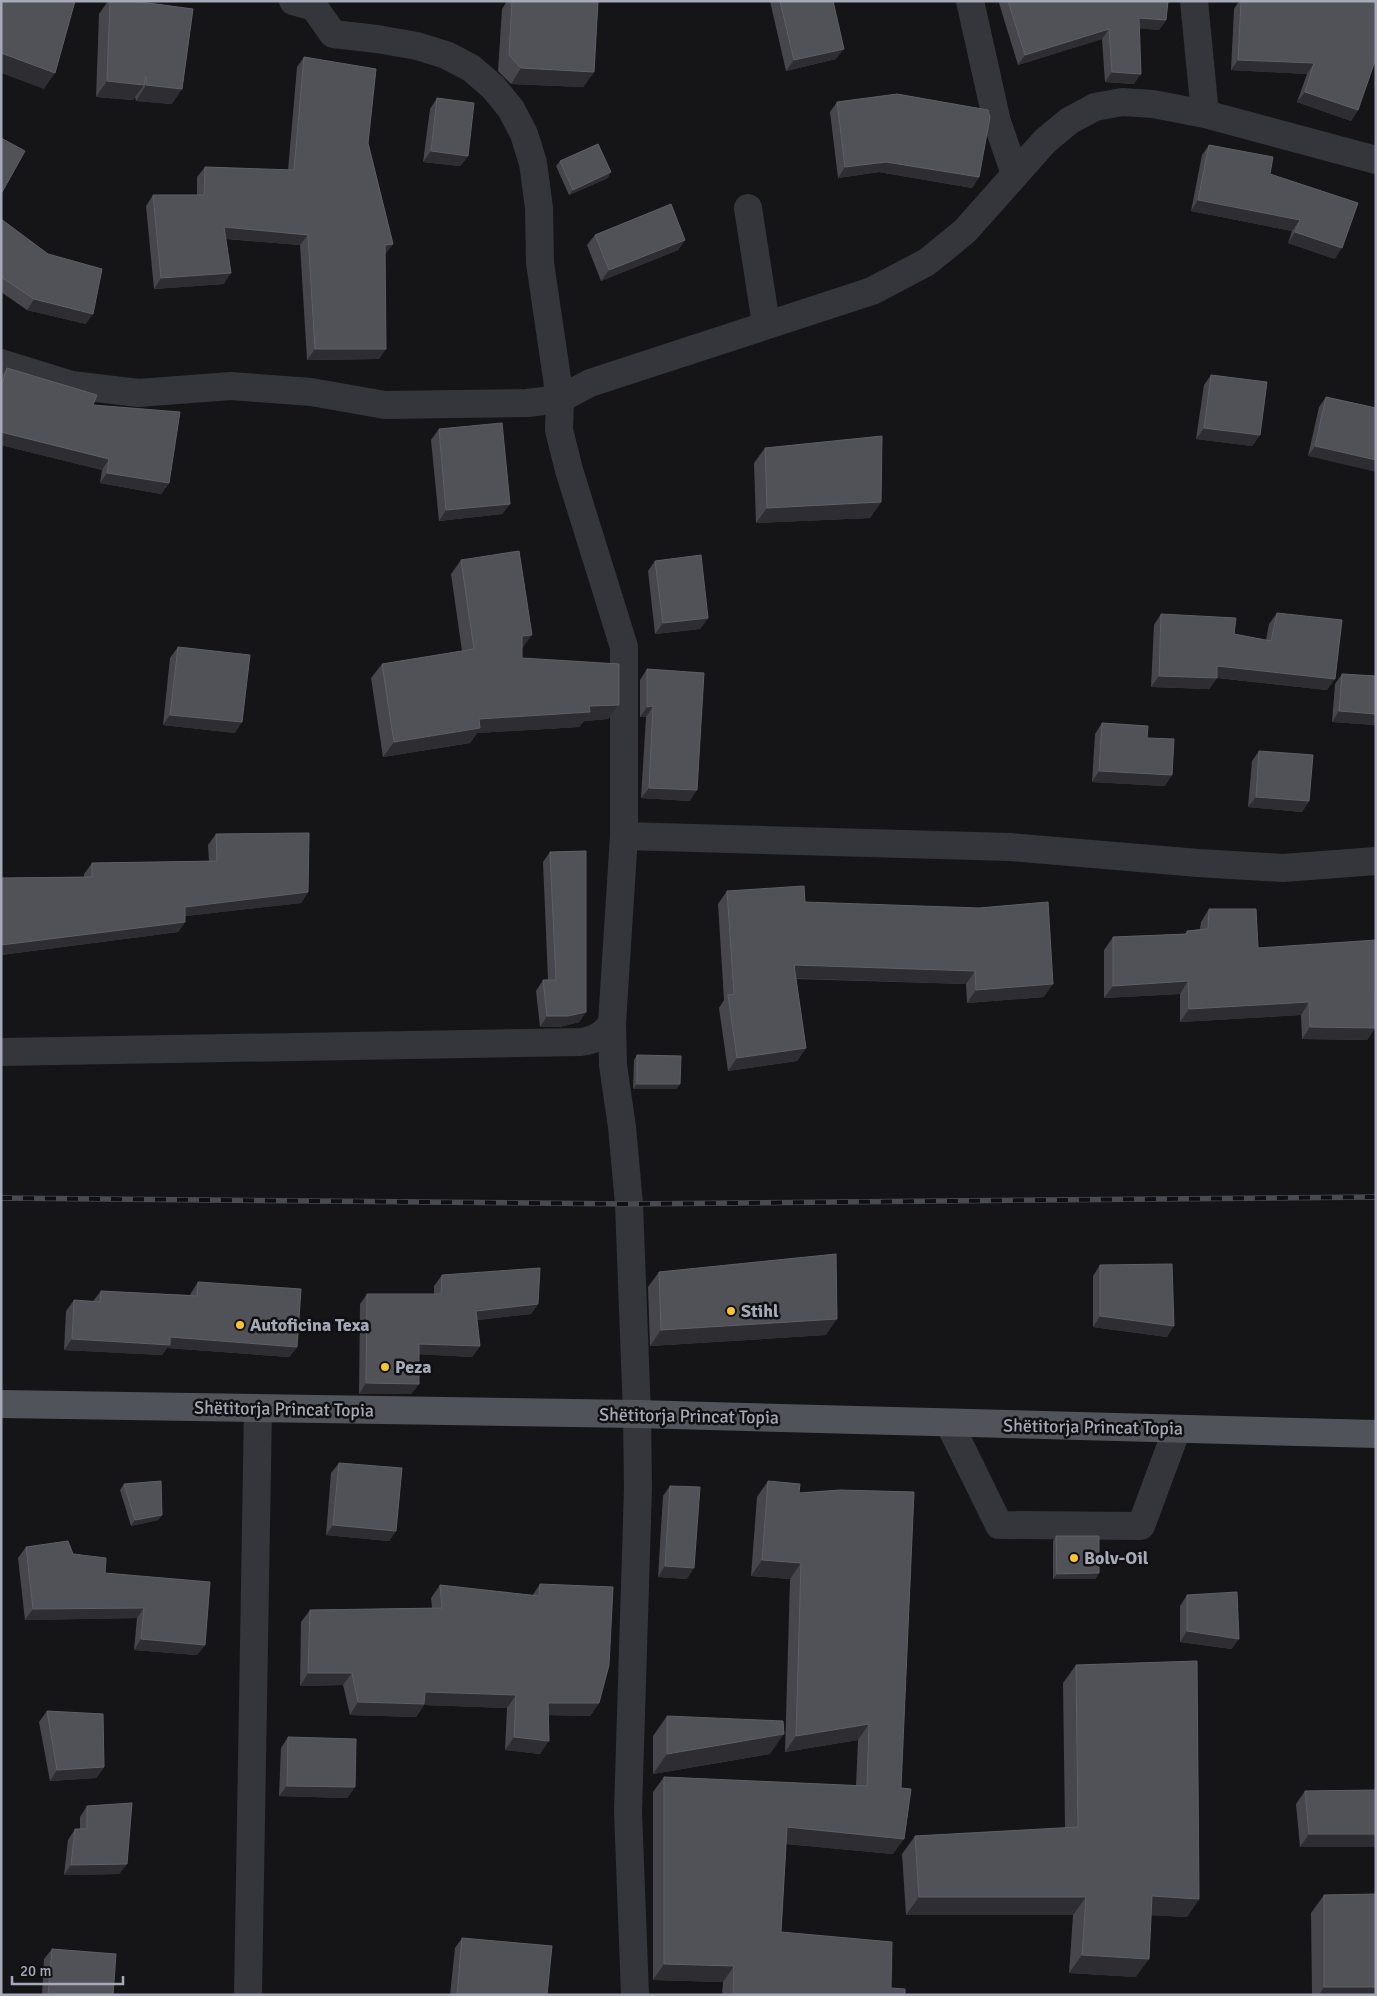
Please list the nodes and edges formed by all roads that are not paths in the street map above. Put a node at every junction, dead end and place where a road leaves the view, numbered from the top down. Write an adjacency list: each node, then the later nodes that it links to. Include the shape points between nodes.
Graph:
1 (293, 1): 10 (street, via 314,7 333,34 417,46 446,55 471,68 493,87 510,109 524,134 533,163 539,208 540,263)
2 (970, 1): 6 (street, via 997,122)
3 (1194, 1): 4 (street)
4 (1205, 114): 5 (street); 6 (street, via 1122,102 1095,107 1069,121 1045,141)
5 (1376, 160)
6 (1015, 174): 8 (street, via 965,231 927,262 872,291)
7 (748, 208): 8 (street)
8 (766, 324): 10 (street, via 590,383)
9 (1, 363): 10 (street, via 72,385 138,393 231,386 311,392 386,405 527,403)
10 (560, 399): 11 (street, via 559,430 563,446 624,647)
11 (624, 836): 12 (street, via 1010,847 1283,868); 13 (street)
12 (1376, 861)
13 (612, 1023): 14 (street, via 599,1036); 16 (street)
14 (581, 1042): 15 (street); 16 (street, via 598,1051)
15 (1, 1052)
16 (613, 1065): 19 (street, via 629,1204)
17 (1, 1404): 18 (main road, Shëtitorja Princat Topia)
18 (258, 1408): 19 (main road, Shëtitorja Princat Topia); 23 (street)
19 (637, 1414): 20 (main road, Shëtitorja Princat Topia); 24 (street, via 638,1488 628,1811)
20 (949, 1423): 21 (main road, Shëtitorja Princat Topia); 21 (street, via 998,1525 1141,1526)
21 (1177, 1429): 22 (main road, Shëtitorja Princat Topia)
22 (1376, 1434)
23 (248, 1995)
24 (635, 1995)

